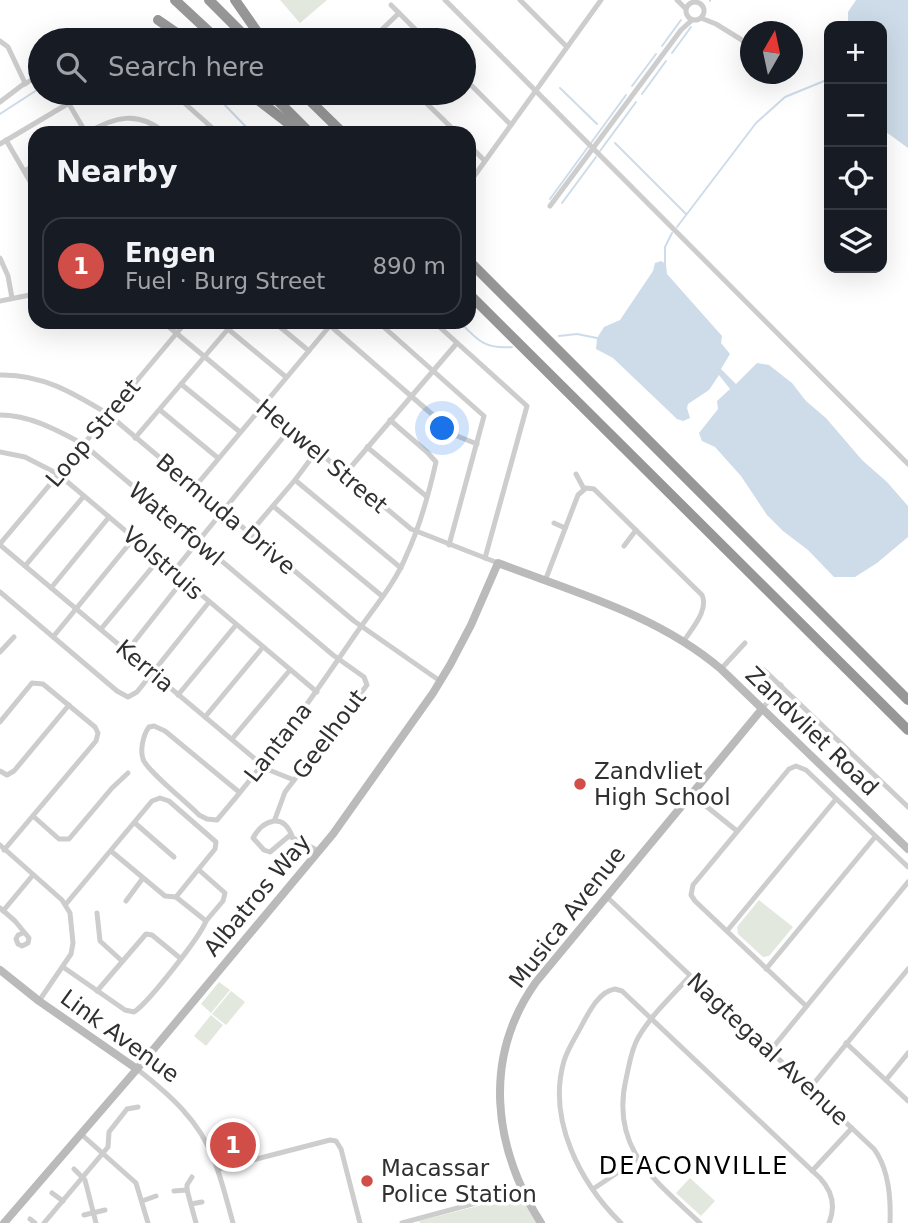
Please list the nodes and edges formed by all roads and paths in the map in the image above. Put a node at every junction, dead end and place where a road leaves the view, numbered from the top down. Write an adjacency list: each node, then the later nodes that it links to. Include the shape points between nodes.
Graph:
1 (175, 0): 17 (highway)
2 (209, 0): 18 (highway)
3 (235, 0): 19 (highway)
4 (445, 0): 22 (street)
5 (520, 0): 11 (street)
6 (534, 0): 11 (street)
7 (601, 0): 26 (street)
8 (680, 0): 9 (street); 14 (street)
9 (695, 1): 12 (street); 14 (street)
10 (391, 5): 13 (street)
11 (528, 8): 26 (street)
12 (704, 9): 14 (street); 24 (street, via 716,24)
13 (399, 13): 20 (street); 21 (street)
14 (688, 14): 53 (street, via 681,30)
15 (158, 20): 16 (highway)
16 (170, 28)
17 (205, 28)
18 (237, 28)
19 (255, 28)
20 (383, 28)
21 (414, 28)
22 (473, 28)
23 (476, 31): 30 (street)
24 (740, 38)
25 (0, 41): 28 (street, via 8,47)
26 (567, 47): 30 (street)
27 (28, 82): 28 (street)
28 (25, 84): 31 (street)
29 (476, 90): 40 (street)
30 (536, 91): 40 (street); 53 (street)
31 (0, 102)
32 (67, 105): 41 (street)
33 (70, 105): 42 (street)
34 (186, 105): 45 (street)
35 (265, 105): 46 (highway)
36 (282, 105): 47 (highway)
37 (316, 105): 48 (highway)
38 (320, 105): 49 (highway)
39 (428, 105): 50 (street)
40 (511, 125): 55 (street)
41 (31, 126)
42 (82, 126)
43 (98, 126): 44 (street, via 125,118)
44 (153, 126)
45 (210, 126)
46 (292, 126)
47 (303, 126)
48 (338, 126)
49 (339, 126)
50 (450, 126)
51 (28, 128): 52 (street)
52 (3, 142): 57 (street)
53 (593, 148): 60 (street); 98 (street)
54 (476, 152): 55 (street)
55 (485, 161): 58 (street)
56 (28, 168): 57 (street)
57 (24, 171): 59 (street)
58 (476, 173)
59 (28, 178)
60 (550, 206)
61 (0, 258): 64 (street)
62 (476, 268): 152 (highway)
63 (28, 295): 64 (street)
64 (12, 298): 65 (street)
65 (0, 301)
66 (476, 301): 157 (highway)
67 (171, 329): 75 (street, Heuwel Street)
68 (181, 329): 75 (street, Loop Street)
69 (228, 329): 78 (street); 81 (street)
70 (282, 329): 77 (street)
71 (326, 329): 77 (street)
72 (337, 329): 83 (street)
73 (386, 329): 79 (street)
74 (442, 329): 76 (street)
75 (177, 334): 78 (street, Heuwel Street); 86 (street, Loop Street)
76 (457, 342): 79 (street); 120 (street, via 527,406)
77 (309, 351): 81 (street)
78 (203, 357): 82 (street); 84 (street, Heuwel Street)
79 (433, 370): 83 (street); 93 (street, via 482,412)
80 (0, 375): 86 (street, Bermuda Drive, via 49,382)
81 (286, 377): 84 (street)
82 (181, 384): 85 (street); 90 (street)
83 (412, 396): 88 (street); 93 (street, via 457,436)
84 (262, 406): 89 (street, Heuwel Street); 90 (street)
85 (160, 410): 91 (street); 97 (street)
86 (108, 414): 91 (street, Bermuda Drive); 92 (street, Loop Street)
87 (0, 415): 92 (street, Waterfowl, via 37,422)
88 (390, 420): 94 (street); 106 (street, Lantana, via 434,458)
89 (290, 429): 96 (street, Heuwel Street); 108 (street)
90 (240, 432): 97 (street)
91 (135, 438): 103 (street, Bermuda Drive)
92 (83, 444): 99 (street, Loop Street); 116 (street, Waterfowl)
93 (477, 444): 118 (street)
94 (367, 447): 101 (street); 106 (street)
95 (0, 452): 99 (street, Volstruis, via 25,457)
96 (316, 452): 101 (street, Heuwel Street); 102 (street)
97 (218, 458): 103 (street)
98 (908, 464)
99 (58, 474): 105 (street, Volstruis); 117 (street, Loop Street)
100 (576, 474): 104 (street)
101 (344, 475): 113 (street, Heuwel Street)
102 (295, 480): 107 (street); 124 (street)
103 (194, 488): 108 (street, Bermuda Drive)
104 (584, 489): 111 (street); 112 (street, via 597,491)
105 (84, 496): 109 (street, Volstruis); 123 (street)
106 (426, 496): 113 (street, Lantana)
107 (273, 506): 114 (street); 130 (street)
108 (221, 511): 114 (street, Bermuda Drive); 116 (street)
109 (109, 517): 115 (street, Volstruis); 128 (street)
110 (554, 523): 111 (street)
111 (565, 528): 127 (street)
112 (636, 530): 119 (street); 138 (street, via 702,595 702,611)
113 (416, 532): 118 (street, Heuwel Street); 124 (street, Lantana)
114 (248, 534): 134 (street, Bermuda Drive)
115 (134, 538): 121 (street, Volstruis); 132 (street)
116 (197, 541): 125 (street); 143 (street, Waterfowl)
117 (0, 544): 123 (street, Kerria)
118 (449, 545): 120 (street, Heuwel Street)
119 (624, 546)
120 (485, 558): 122 (street, Heuwel Street)
121 (159, 559): 125 (street, Volstruis); 135 (street)
122 (498, 563): 127 (street, Zandvliet Road); 148 (street, Albatros Way, via 466,637)
123 (25, 566): 128 (street, Kerria)
124 (401, 568): 130 (street, Lantana)
125 (173, 572): 126 (street, Volstruis)
126 (183, 580): 131 (street, Volstruis); 142 (street)
127 (545, 581): 138 (street, Zandvliet Road)
128 (51, 588): 132 (street, Kerria)
129 (0, 592): 137 (street)
130 (382, 596): 134 (street, Lantana)
131 (209, 602): 133 (street, Volstruis); 147 (street)
132 (76, 609): 135 (street, Kerria); 137 (street)
133 (236, 625): 140 (street, Volstruis); 151 (street)
134 (361, 626): 143 (street, Lantana); 148 (street, Bermuda Drive)
135 (101, 629): 142 (street, Kerria)
136 (14, 637): 141 (street)
137 (53, 637): 147 (street, via 128,697)
138 (684, 641): 144 (street, Zandvliet Road)
139 (745, 643): 144 (street, Zandvliet Road)
140 (262, 647): 145 (street, Volstruis); 155 (street)
141 (0, 651)
142 (127, 651): 147 (street, Kerria)
143 (338, 660): 150 (street, Lantana); 163 (street, Geelhout, via 365,677 367,685)
144 (721, 669): 154 (street, Zandvliet Road)
145 (290, 670): 150 (street, Volstruis); 158 (street)
146 (764, 670): 149 (street)
147 (152, 673): 151 (street, Kerria)
148 (440, 681): 182 (street, Albatros Way)
149 (780, 685): 154 (street); 169 (street)
150 (317, 692): 159 (street, Lantana)
151 (178, 695): 155 (street, Kerria)
152 (908, 700)
153 (69, 705): 156 (street, via 35,682); 162 (street); 170 (street, via 95,727 97,738)
154 (762, 709): 166 (street, Musica Avenue); 168 (street, Zandvliet Road)
155 (205, 717): 158 (street, Kerria)
156 (0, 722)
157 (908, 730)
158 (232, 739): 159 (street, Kerria)
159 (261, 764): 163 (street, Kerria); 165 (street, Lantana)
160 (0, 771): 162 (street)
161 (128, 773): 177 (street, via 109,786 71,837)
162 (7, 775): 164 (street)
163 (294, 780): 172 (street, Geelhout)
164 (6, 784)
165 (239, 792): 165 (street, Lantana, via 217,820 199,815 146,765 142,752 145,732 154,726 164,731)
166 (691, 794): 174 (street); 190 (street, Musica Avenue)
167 (836, 799): 171 (street); 174 (street, via 796,766); 196 (street)
168 (864, 807): 171 (street); 180 (street, Zandvliet Road)
169 (908, 807)
170 (33, 817): 177 (street); 178 (street)
171 (855, 817): 176 (street)
172 (275, 819): 175 (street, via 287,826); 175 (street, Geelhout, via 254,835 255,842 270,852)
173 (135, 822): 181 (street); 183 (street); 185 (street, via 156,799 169,801 216,842)
174 (737, 831): 196 (street, via 691,892)
175 (292, 836): 182 (street)
176 (875, 837): 184 (street); 202 (street)
177 (62, 840): 179 (street)
178 (2, 848): 186 (street)
179 (62, 848)
180 (908, 849)
181 (111, 851): 187 (street); 192 (street)
182 (319, 851): 212 (street, Albatros Way)
183 (174, 857)
184 (908, 867)
185 (199, 870): 189 (street); 195 (street, via 225,894)
186 (33, 875): 192 (street); 193 (street)
187 (143, 878): 189 (street, via 165,896); 191 (street)
188 (908, 882): 207 (street)
189 (176, 897): 195 (street)
190 (607, 897): 204 (street, Nagtegaal Avenue); 228 (street, Musica Avenue, via 530,991 504,1051 499,1079 501,1116)
191 (126, 901)
192 (66, 904): 200 (street, via 73,946)
193 (2, 909): 197 (street)
194 (97, 913): 199 (street, via 100,941)
195 (206, 921): 198 (street)
196 (727, 930): 202 (street)
197 (23, 933)
198 (180, 958): 199 (street, via 147,934); 205 (street, via 134,1012)
199 (122, 961): 205 (street)
200 (63, 967): 205 (street); 206 (street)
201 (908, 968): 209 (street)
202 (766, 969): 207 (street)
203 (0, 970): 206 (street, Link Avenue)
204 (690, 976): 208 (street); 210 (street, Nagtegaal Avenue)
205 (97, 991)
206 (39, 1001): 212 (street, Link Avenue)
207 (805, 1005): 210 (street)
208 (652, 1020): 220 (street, via 636,1042 624,1090 625,1133); 223 (street); 226 (street, via 622,991 604,993 565,1058 561,1120)
209 (846, 1043): 213 (street); 214 (street)
210 (770, 1051): 214 (street, Nagtegaal Avenue)
211 (908, 1054): 213 (street)
212 (137, 1069): 218 (street, Albatros Way); 222 (street, Link Avenue, via 189,1116)
213 (886, 1080): 215 (street)
214 (810, 1088): 217 (street, Nagtegaal Avenue)
215 (908, 1101)
216 (138, 1107): 219 (street, via 127,1109 110,1130 109,1146)
217 (852, 1128): 223 (street); 252 (street, Nagtegaal Avenue, via 883,1164)
218 (81, 1134): 219 (street); 241 (street, Albatros Way)
219 (103, 1154): 224 (street); 233 (street, via 136,1183)
220 (638, 1159): 226 (street); 250 (street)
221 (74, 1169): 224 (street)
222 (218, 1169): 245 (street, Link Avenue); 246 (street, via 337,1142)
223 (812, 1171): 251 (street, via 831,1195)
224 (83, 1177): 232 (street); 237 (street)
225 (192, 1177): 227 (street)
226 (593, 1189): 249 (street)
227 (187, 1190): 229 (street); 235 (street)
228 (524, 1190): 247 (street); 248 (street, Musica Avenue)
229 (174, 1191)
230 (52, 1193): 232 (street)
231 (156, 1196): 233 (street)
232 (63, 1200): 239 (street)
233 (142, 1201): 243 (street)
234 (202, 1202): 235 (street)
235 (191, 1205): 240 (street)
236 (104, 1210): 237 (street)
237 (93, 1212): 238 (street); 242 (street)
238 (84, 1215)
239 (45, 1222)
240 (196, 1222): 244 (street)
241 (4, 1223)
242 (96, 1223)
243 (148, 1223)
244 (186, 1223)
245 (233, 1223)
246 (360, 1223)
247 (402, 1223)
248 (541, 1223)
249 (621, 1223)
250 (700, 1223)
251 (829, 1223)
252 (890, 1223)

